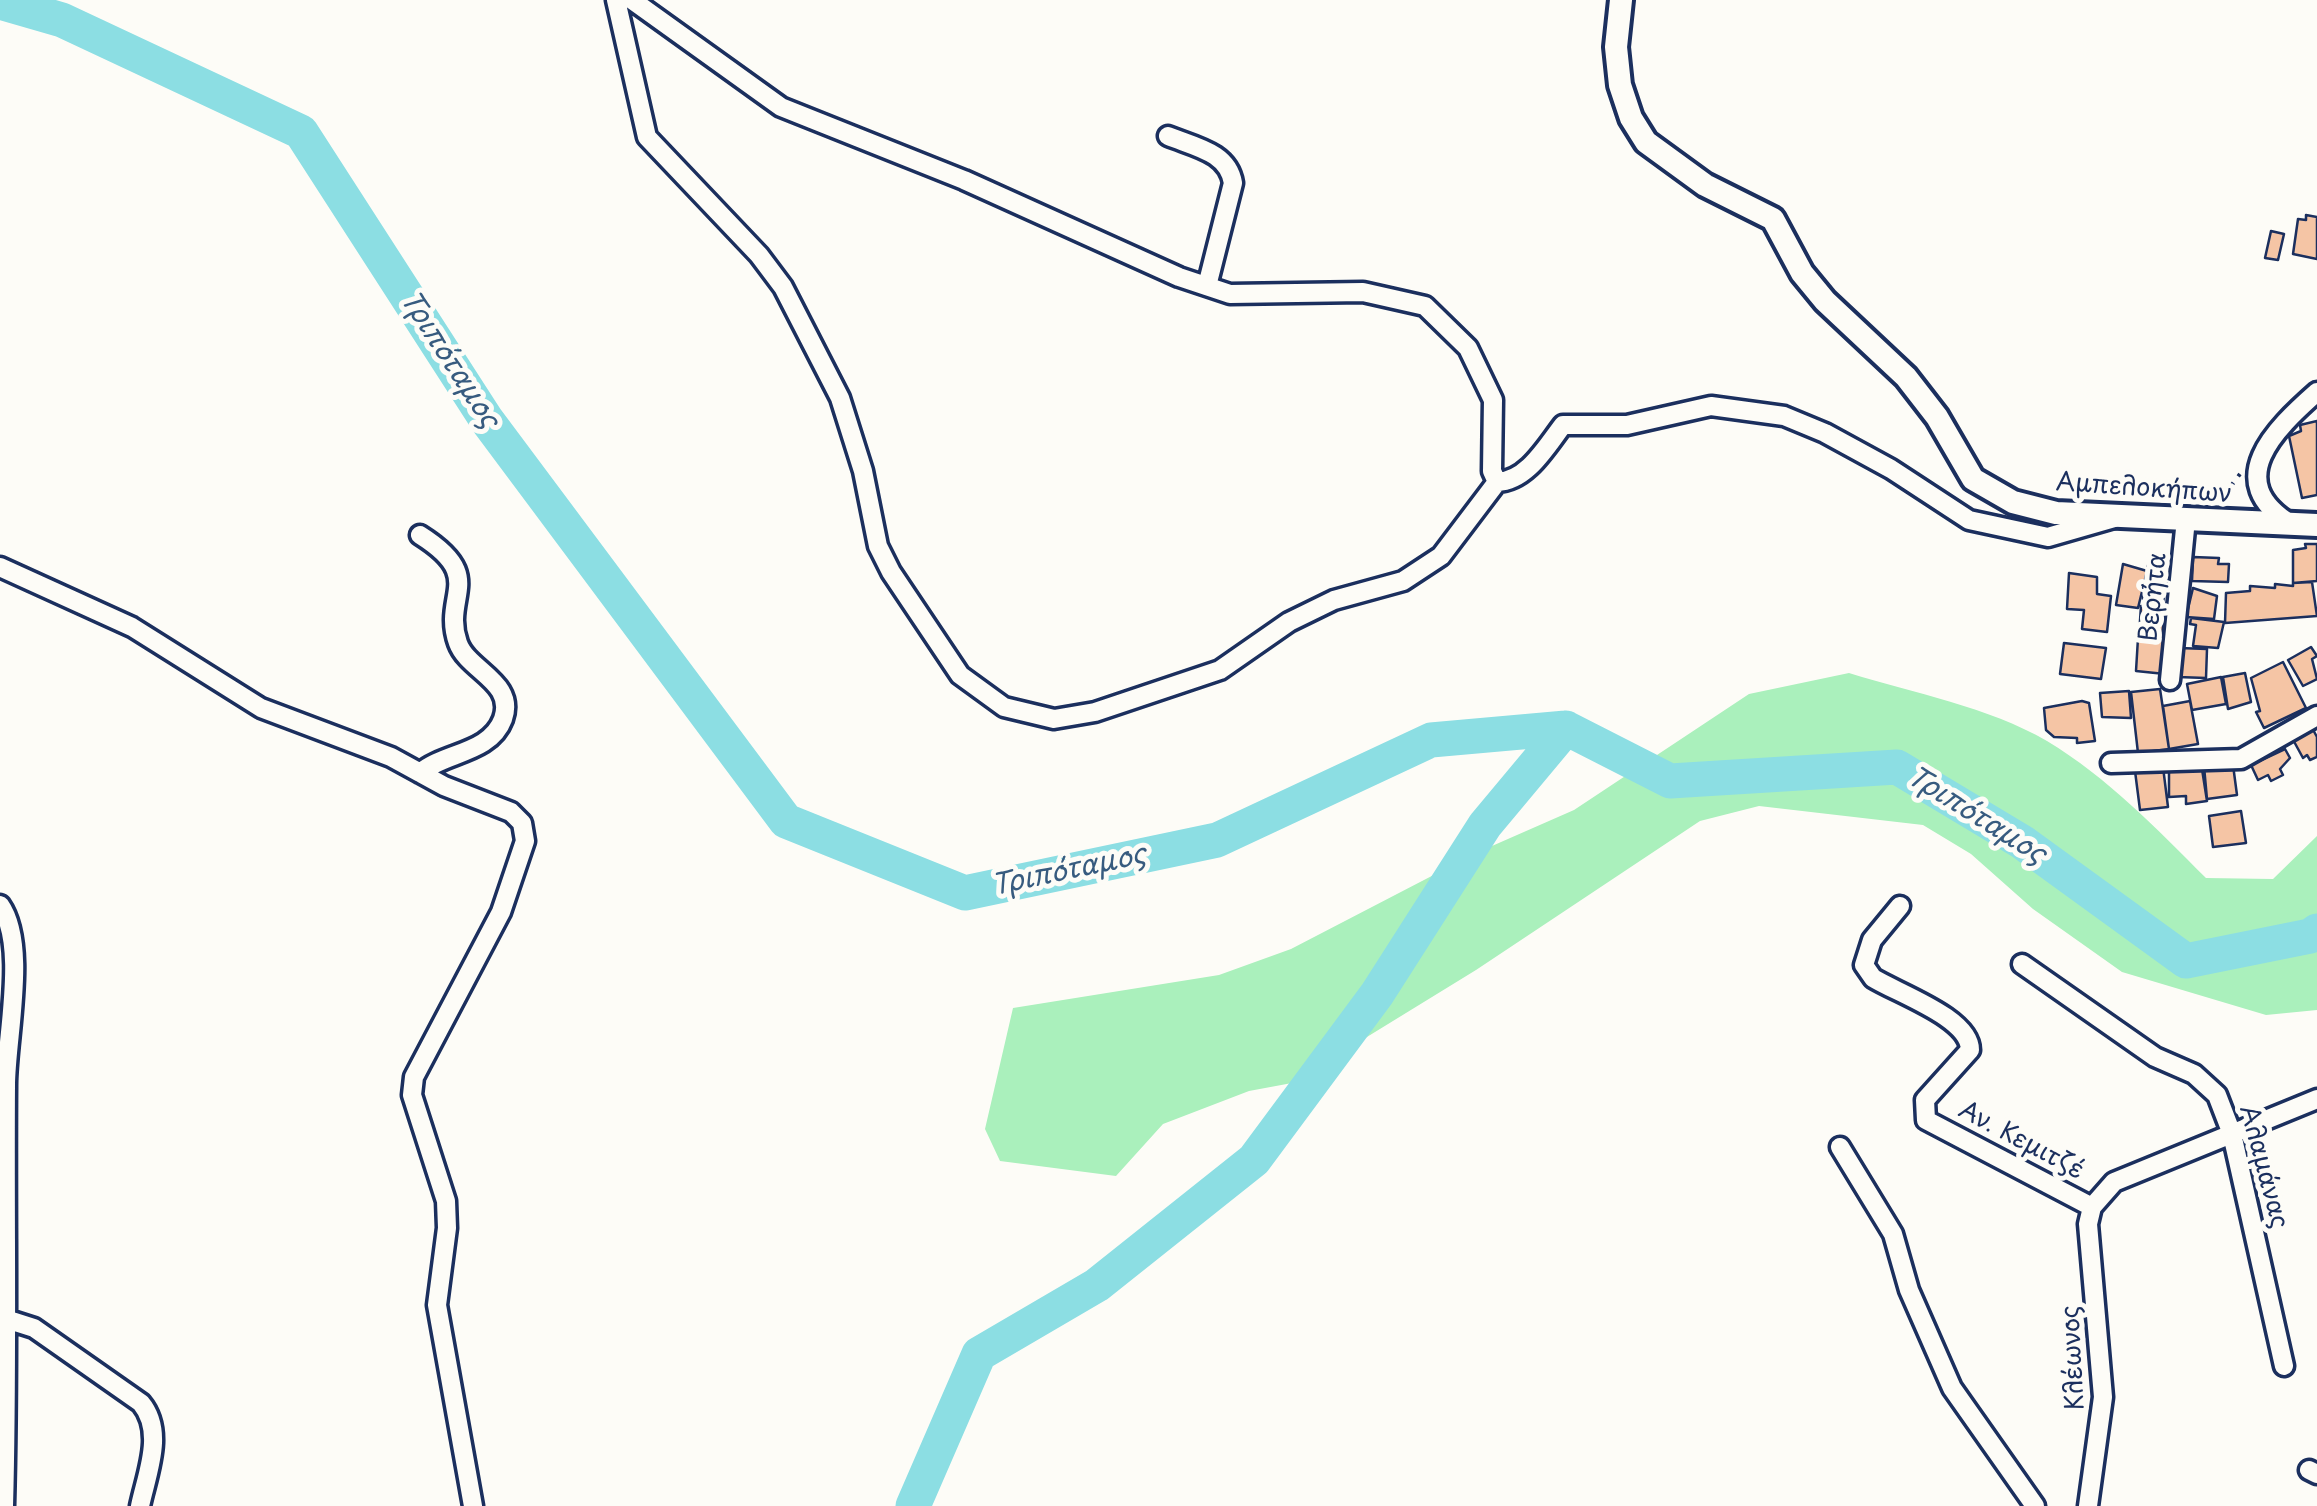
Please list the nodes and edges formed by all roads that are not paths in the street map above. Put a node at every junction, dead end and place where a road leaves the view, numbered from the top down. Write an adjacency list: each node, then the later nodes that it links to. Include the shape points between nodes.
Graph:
1 (616, 0): 7 (street, via 647,138 783,287 840,398 878,546 960,676 1004,707 1054,719 1095,712 1220,670 1289,622 1334,600 1403,581 1440,556)
2 (632, 0): 5 (street, via 781,107)
3 (1621, 0): 8 (street, Αμπελοκήπων, via 1620,85 1646,142 1705,184 1773,219 1802,273 1906,376 1973,479 2013,502 2056,513)
4 (1168, 136): 5 (street, via 1223,159 1231,170)
5 (1207, 286): 7 (street, via 1230,294 1363,292 1425,306 1468,348 1493,400 1492,471)
6 (2317, 392): 10 (street, via 2260,452 2258,490 2278,516)
7 (1498, 482): 8 (street, via 1512,482 1563,426 1627,425 1711,406 1784,416 1812,427 1969,520 2023,535 2070,534)
8 (2129, 513): 9 (street, Αμπελοκήπων)
9 (2186, 519): 10 (street, Αμπελοκήπων); 13 (street, Βερήτα)
10 (2306, 526)
11 (420, 535): 16 (street, via 454,564 461,592 458,642 500,688 506,706 490,738)
12 (0, 568): 16 (street, via 132,627 261,708)
13 (2170, 680)
14 (2317, 716): 15 (street, via 2241,758)
15 (2111, 763)
16 (420, 773): 29 (street, via 511,812 522,823 525,841 501,912 414,1077 412,1095 446,1201 437,1305)
17 (1900, 906): 24 (street, Αν. Κεμιτζέ, via 1872,940 1864,965 1873,978 1958,1024 1970,1039 1970,1050 1925,1100 1926,1120)
18 (3, 915): 20 (street, via 13,970)
19 (2022, 964): 22 (street, Αλαμάνας, via 2156,1058 2206,1084)
20 (3, 1083): 25 (street)
21 (2317, 1099): 22 (street)
22 (2232, 1134): 24 (street, via 2114,1182); 26 (street, Αλαμάνας)
23 (1840, 1147): 30 (street, via 1893,1234 1909,1290 1952,1388)
24 (2092, 1207): 31 (street, Κλέωνος, via 2102,1397)
25 (9, 1320): 27 (street); 28 (street, via 34,1328 152,1416 155,1435)
26 (2284, 1366)
27 (4, 1506)
28 (140, 1506)
29 (472, 1506)
30 (2035, 1506)
31 (2088, 1506)

